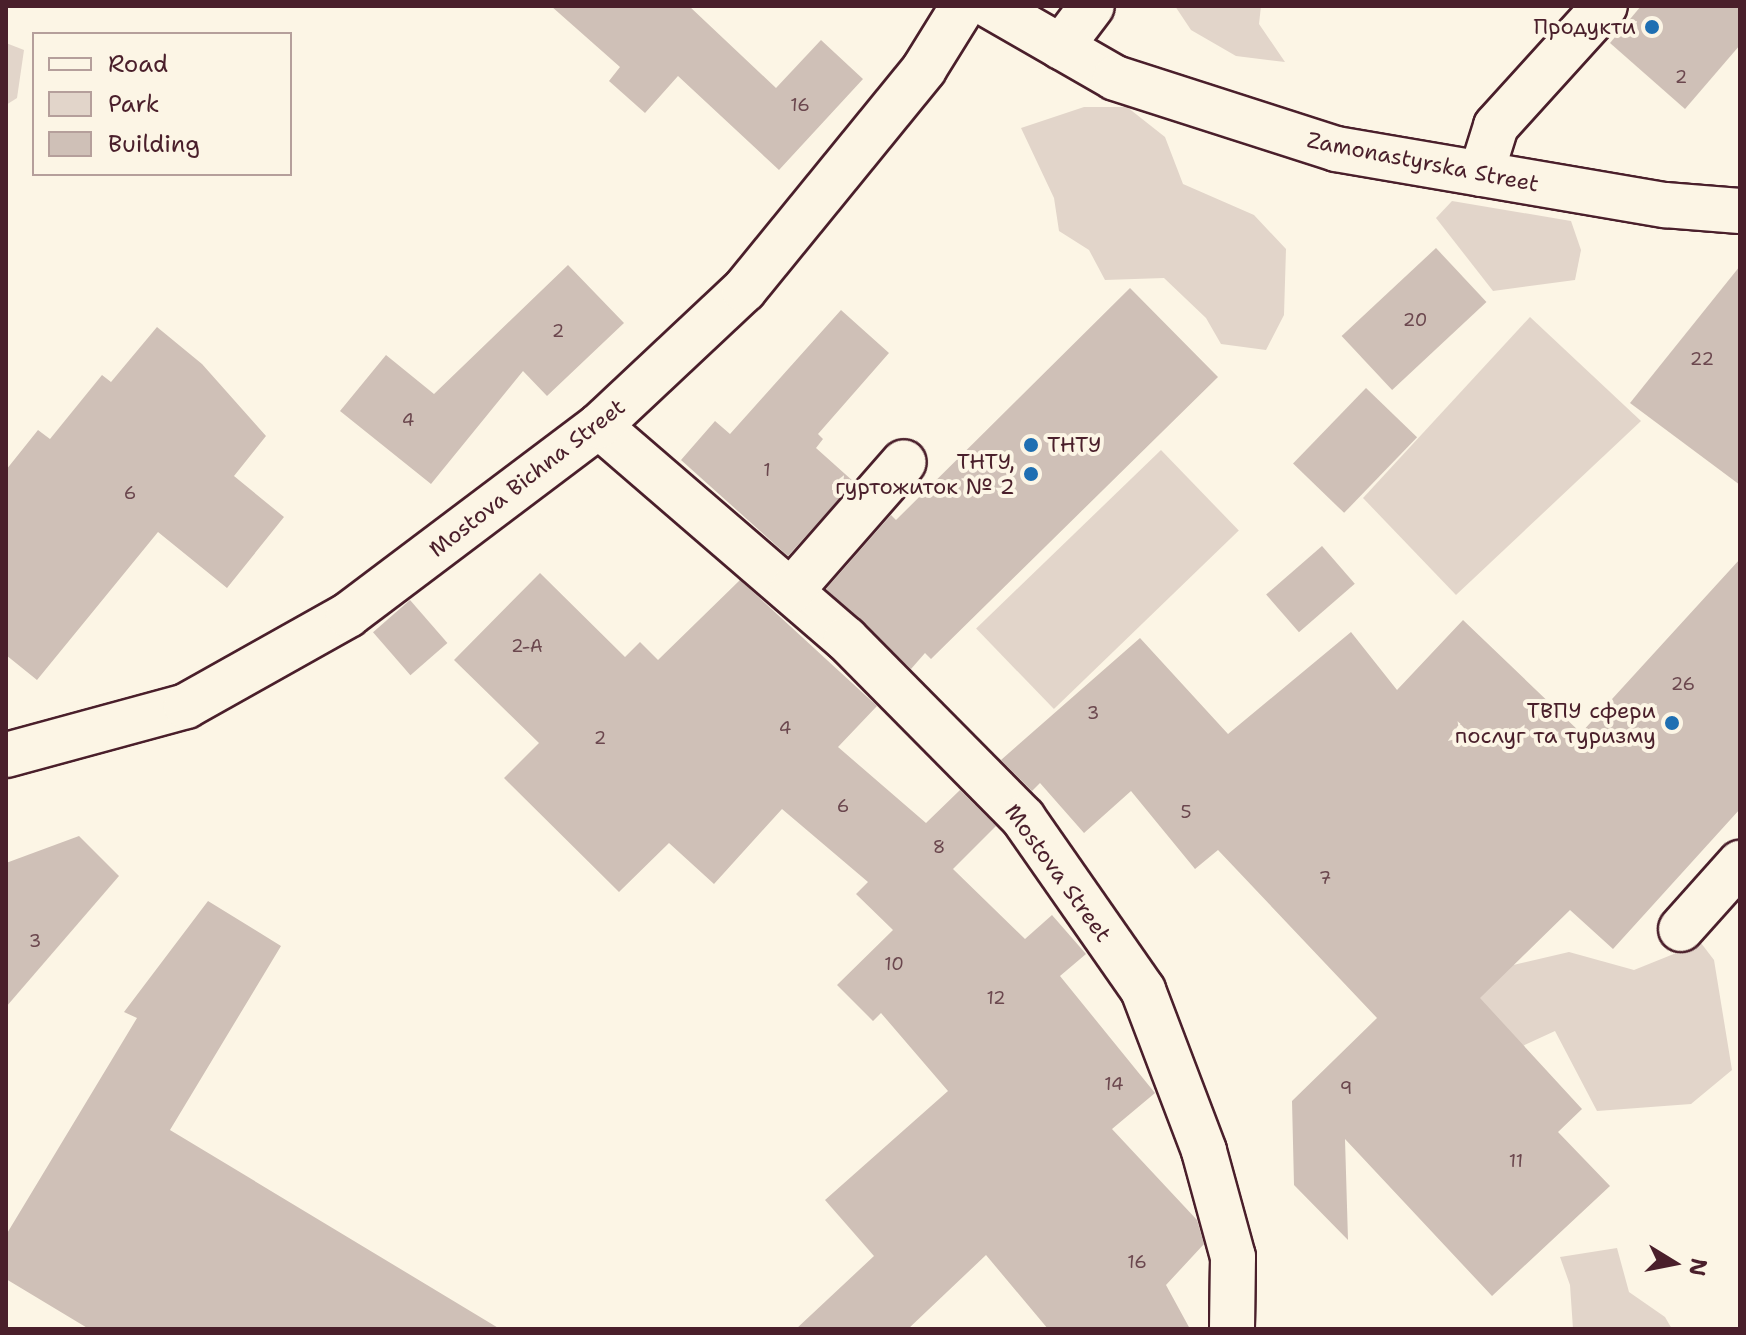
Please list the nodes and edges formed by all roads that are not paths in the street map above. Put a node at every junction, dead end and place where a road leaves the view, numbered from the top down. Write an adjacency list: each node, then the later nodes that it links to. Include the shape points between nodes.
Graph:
1 (963, 6): 8 (street, Mostova Bichna Street, via 924,69 744,290)
2 (990, 6): 5 (street, Zamonastyrska Street)
3 (1092, 6): 5 (street)
4 (1605, 6): 6 (street, via 1496,126)
5 (1061, 47): 6 (street, Zamonastyrska Street, via 1115,78 1230,119 1336,149)
6 (1481, 174): 7 (street, Zamonastyrska Street, via 1665,205)
7 (1740, 211)
8 (599, 426): 10 (street, Mostova Street); 11 (street, Mostova Bichna Street, via 348,615 186,706)
9 (904, 462): 10 (street)
10 (791, 591): 14 (street, Mostova Street, via 846,639 1023,818 1143,990 1204,1151 1233,1257)
11 (6, 755)
12 (1740, 863): 13 (street)
13 (1681, 929)
14 (1232, 1329)

